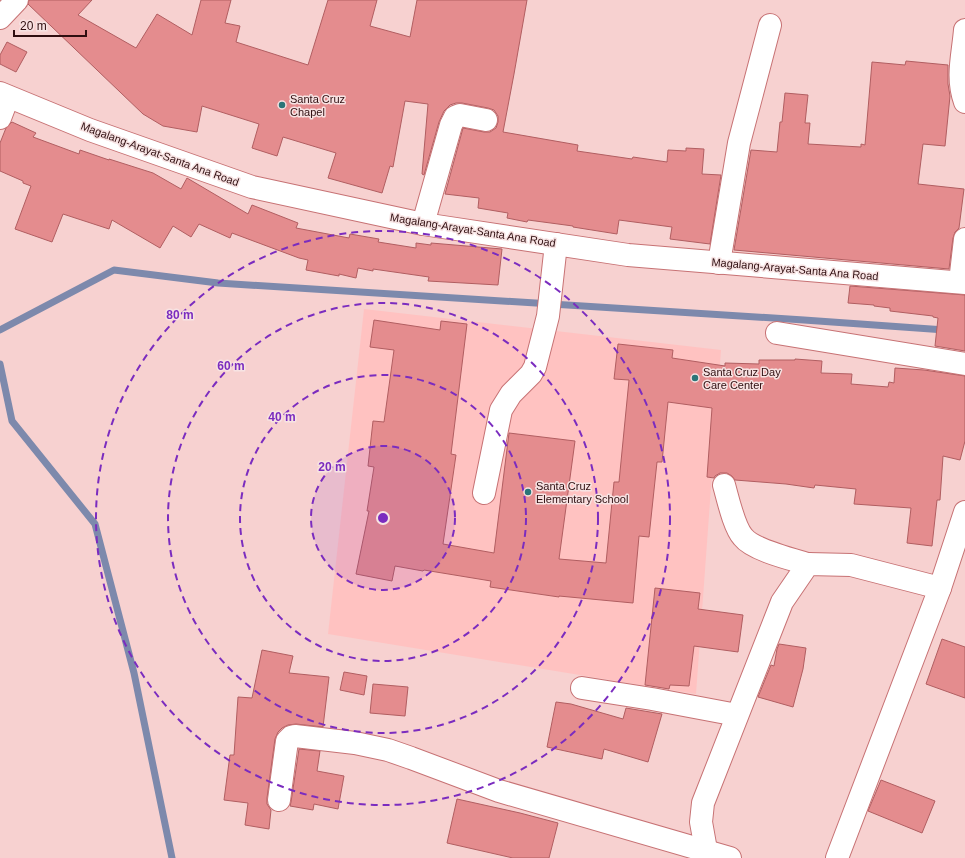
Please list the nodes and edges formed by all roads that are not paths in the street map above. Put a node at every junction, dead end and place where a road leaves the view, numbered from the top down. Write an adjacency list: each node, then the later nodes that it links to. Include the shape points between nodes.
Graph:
1 (17, 0): 2 (street)
2 (0, 18)
3 (770, 25): 12 (street, via 739,142)
4 (965, 30): 6 (street, via 960,71)
5 (4, 95): 7 (street); 9 (street, Magalang-Arayat-Santa Ana Road, via 90,130 252,187)
6 (965, 102)
7 (0, 118)
8 (486, 120): 9 (street, via 460,115 455,117)
9 (424, 224): 11 (street, Magalang-Arayat-Santa Ana Road)
10 (965, 239): 13 (street)
11 (556, 244): 12 (street, Magalang-Arayat-Santa Ana Road, via 628,255); 17 (street, via 548,316 535,367 511,394 501,410)
12 (719, 263): 13 (street, Magalang-Arayat-Santa Ana Road)
13 (962, 283)
14 (777, 333): 15 (street)
15 (965, 364)
16 (724, 485): 19 (street, via 737,528 743,537 751,544 770,552)
17 (484, 493)
18 (965, 512): 20 (street)
19 (808, 564): 20 (street, via 850,565); 22 (street, via 782,602)
20 (940, 588): 26 (street)
21 (582, 688): 22 (street)
22 (737, 715): 24 (street, via 703,803 701,822)
23 (279, 800): 24 (street, via 287,741 295,736 328,739 388,750 499,791)
24 (706, 850): 25 (street)
25 (730, 858)
26 (837, 858)

